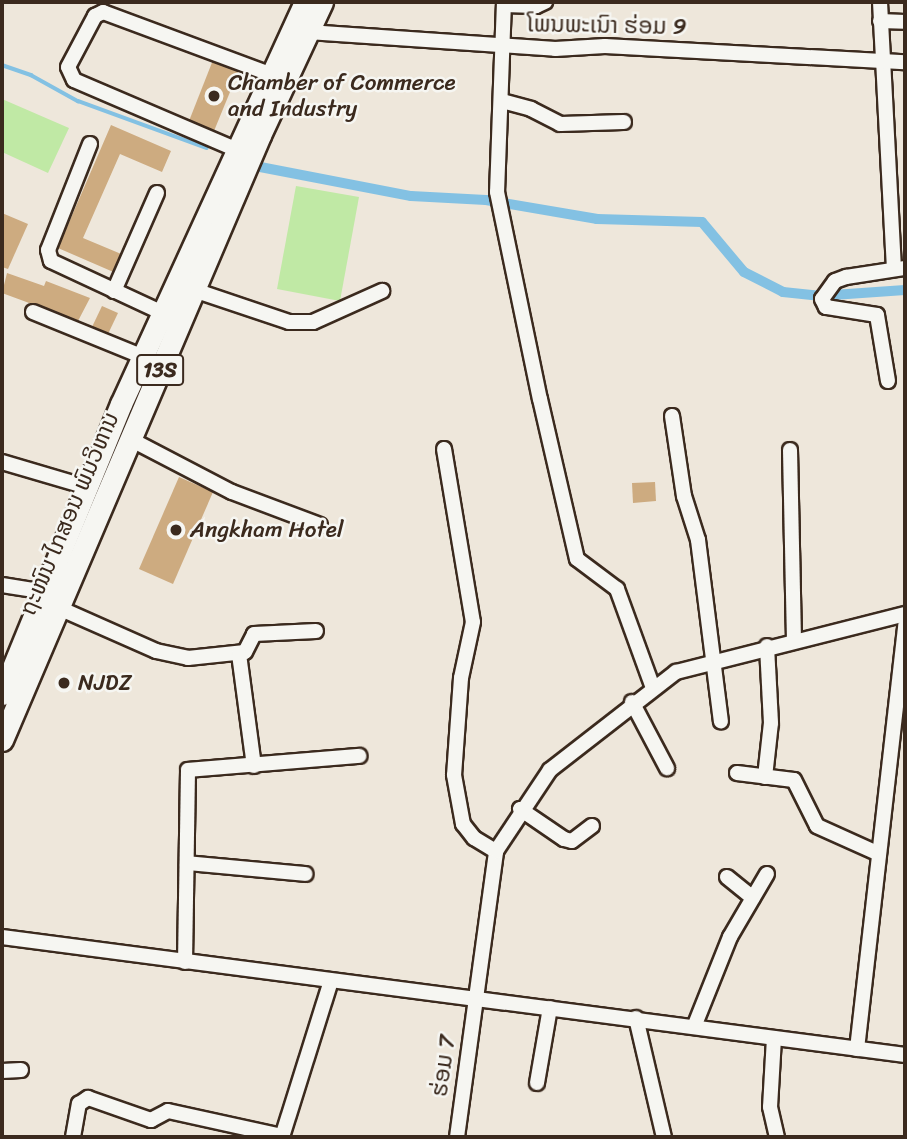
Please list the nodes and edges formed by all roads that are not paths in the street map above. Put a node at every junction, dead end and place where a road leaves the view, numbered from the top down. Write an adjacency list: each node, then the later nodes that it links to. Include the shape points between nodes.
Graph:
1 (305, 2): 12 (highway, ຖະໜົນ ໄກສອນ ພົມວິຫານ / 13S)
2 (322, 2): 8 (highway, ຖະໜົນ ໄກສອນ ພົມວິຫານ / 13S)
3 (545, 2): 5 (street, via 536,6)
4 (880, 2): 6 (street)
5 (504, 3): 9 (street)
6 (880, 21): 7 (street); 10 (street)
7 (905, 22)
8 (308, 32): 9 (street, ໂພນພະເນົາ ຮ່ອມ 9); 19 (highway, ຖະໜົນ ໄກສອນ ພົມວິຫານ / 13S)
9 (503, 46): 10 (street, ໂພນພະເນົາ ຮ່ອມ 9, via 605,46); 13 (street)
10 (881, 61): 11 (street, ໂພນພະເນົາ ຮ່ອມ 9); 18 (street)
11 (905, 62)
12 (271, 74): 16 (highway, ຖະໜົນ ໄກສອນ ພົມວິຫານ / 13S); 16 (street, via 103,12 95,16 68,67 74,80)
13 (502, 101): 14 (street, via 560,124); 45 (street, via 497,192 574,549 583,565 617,589)
14 (624, 122)
15 (90, 144): 20 (street, via 48,250 51,261)
16 (235, 149): 23 (highway, ຖະໜົນ ໄກສອນ ພົມວິຫານ / 13S)
17 (157, 193): 20 (street)
18 (900, 269): 25 (street, via 846,277 826,293 826,307 877,315)
19 (194, 290): 21 (street, via 289,322 313,322); 27 (highway, ຖະໜົນ ໄກສອນ ພົມວິຫານ / 13S)
20 (114, 291): 23 (street)
21 (382, 291)
22 (33, 312): 24 (street)
23 (163, 313): 24 (highway, ຖະໜົນ ໄກສອນ ພົມວິຫານ / 13S)
24 (144, 357): 26 (highway, ຖະໜົນ ໄກສອນ ພົມວິຫານ / 13S)
25 (888, 381)
26 (121, 404): 27 (highway); 33 (highway, ຖະໜົນ ໄກສອນ ພົມວິຫານ / 13S)
27 (141, 413): 29 (highway, ຖະໜົນ ໄກສອນ ພົມວິຫານ / 13S)
28 (672, 416): 44 (street, via 684,496 698,540)
29 (130, 439): 34 (street, via 232,492); 37 (highway, ຖະໜົນ ໄກສອນ ພົມວິຫານ / 13S)
30 (444, 449): 58 (street, via 474,622 461,678 454,775 463,824 474,838)
31 (790, 450): 41 (street)
32 (2, 462): 33 (street)
33 (87, 487): 36 (highway, ຖະໜົນ ໄກສອນ ພົມວິຫານ / 13S)
34 (320, 525)
35 (2, 585): 36 (street)
36 (41, 591): 46 (highway, ຖະໜົນ ໄກສອນ ພົມວິຫານ / 13S)
37 (59, 608): 43 (street, via 177,657); 50 (highway, ຖະໜົນ ໄກສອນ ພົມວິຫານ / 13S)
38 (905, 614): 41 (street)
39 (905, 625): 48 (street)
40 (316, 631): 43 (street, via 254,634 247,651)
41 (794, 640): 42 (street)
42 (767, 646): 44 (street); 55 (street, via 771,723)
43 (239, 654): 52 (street)
44 (712, 660): 45 (street, via 676,672); 49 (street)
45 (653, 688): 47 (street)
46 (2, 694)
47 (632, 702): 53 (street); 56 (street, via 550,770)
48 (900, 715): 59 (street)
49 (720, 722)
50 (2, 740)
51 (359, 756): 52 (street)
52 (254, 766): 60 (street, via 188,771)
53 (667, 768)
54 (737, 773): 55 (street)
55 (765, 777): 59 (street, via 794,780 817,825)
56 (520, 809): 57 (street, via 572,841); 58 (street)
57 (592, 826)
58 (496, 851): 68 (street, ຮ່ອມ 7)
59 (879, 855): 73 (street)
60 (187, 863): 61 (street); 66 (street)
61 (305, 874)
62 (767, 874): 64 (street)
63 (727, 877): 64 (street)
64 (753, 898): 71 (street, via 730,937)
65 (2, 937): 66 (street)
66 (185, 962): 67 (street)
67 (331, 981): 68 (street); 79 (street)
68 (476, 1000): 69 (street); 80 (street, ຮ່ອມ 7)
69 (550, 1009): 70 (street); 77 (street)
70 (636, 1018): 71 (street); 81 (street)
71 (694, 1027): 72 (street)
72 (774, 1038): 73 (street); 82 (street, via 770,1107)
73 (857, 1049): 74 (street)
74 (905, 1055)
75 (21, 1070): 76 (street)
76 (2, 1071)
77 (537, 1083)
78 (73, 1137): 79 (street, via 84,1098 151,1119 167,1111)
79 (282, 1137)
80 (457, 1137)
81 (664, 1137)
82 (777, 1137)

